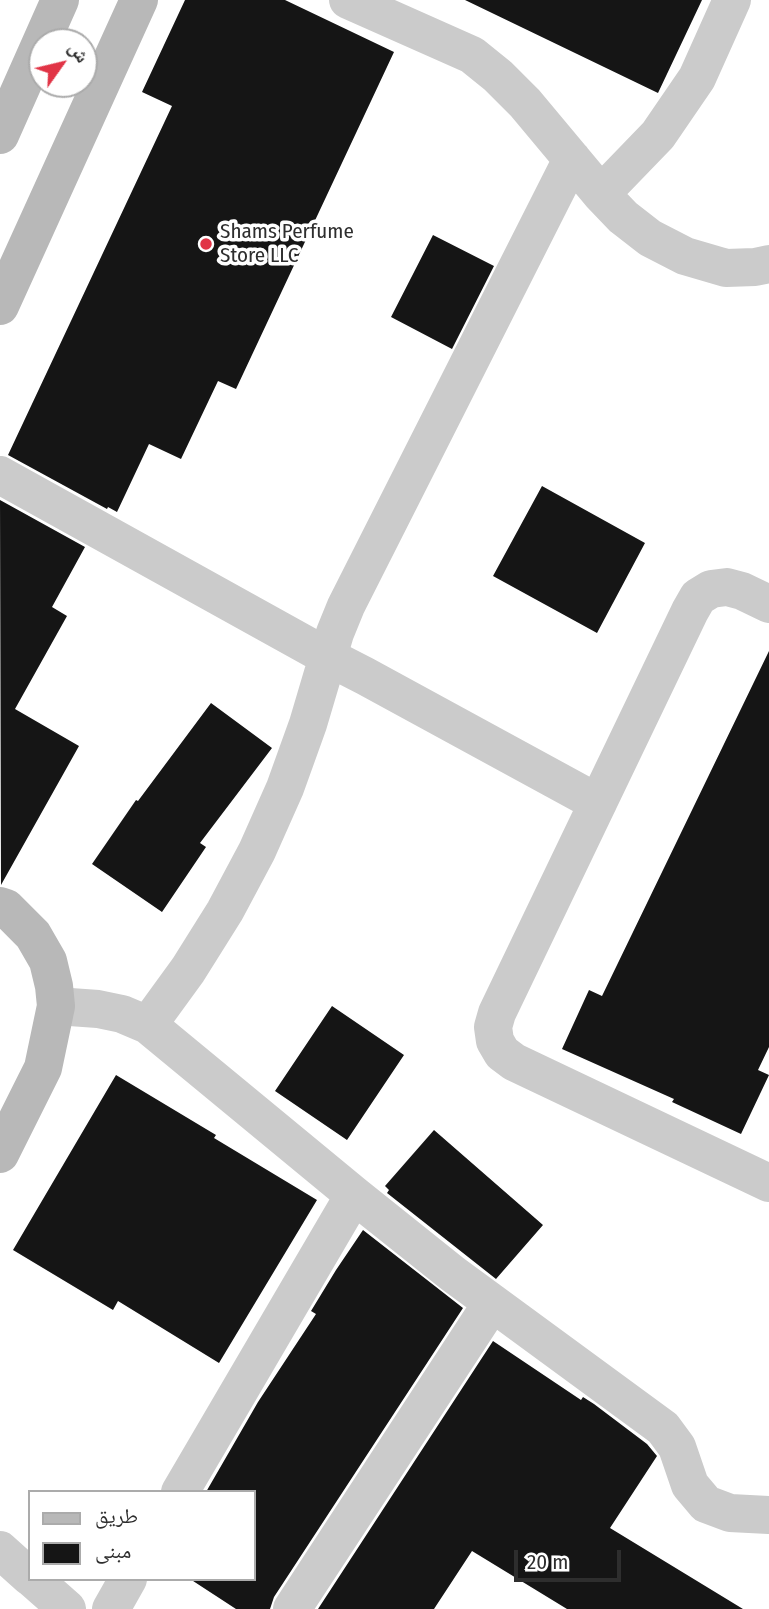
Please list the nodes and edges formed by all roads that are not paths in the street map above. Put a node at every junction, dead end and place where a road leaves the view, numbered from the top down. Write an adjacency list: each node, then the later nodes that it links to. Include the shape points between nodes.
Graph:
1 (60, 0): 5 (main road)
2 (139, 0): 9 (main road)
3 (348, 0): 6 (street, via 472,55 525,103)
4 (732, 0): 7 (street, via 696,78 658,135)
5 (0, 135)
6 (572, 159): 7 (street); 12 (street, via 346,606)
7 (601, 194): 8 (street, via 650,238 685,256 726,268)
8 (769, 264)
9 (0, 306)
10 (0, 475): 12 (street)
11 (769, 604): 13 (street, via 727,587 698,597)
12 (328, 657): 13 (street); 16 (street, via 285,788 257,851 225,911)
13 (597, 803): 18 (street, via 496,1013 495,1041 514,1062)
14 (0, 906): 15 (main road, via 33,935 48,961)
15 (56, 1006): 16 (street, via 98,1009); 17 (main road, via 43,1068)
16 (148, 1025): 19 (street)
17 (0, 1154)
18 (769, 1183)
19 (354, 1195): 20 (street); 21 (street)
20 (492, 1303): 22 (street, via 663,1428 677,1447 690,1485 706,1503 730,1513); 29 (street)
21 (181, 1490)
22 (769, 1514)
23 (0, 1550): 24 (street)
24 (28, 1575)
25 (34, 1581): 27 (street)
26 (127, 1581): 28 (street)
27 (67, 1609)
28 (111, 1609)
29 (292, 1609)

